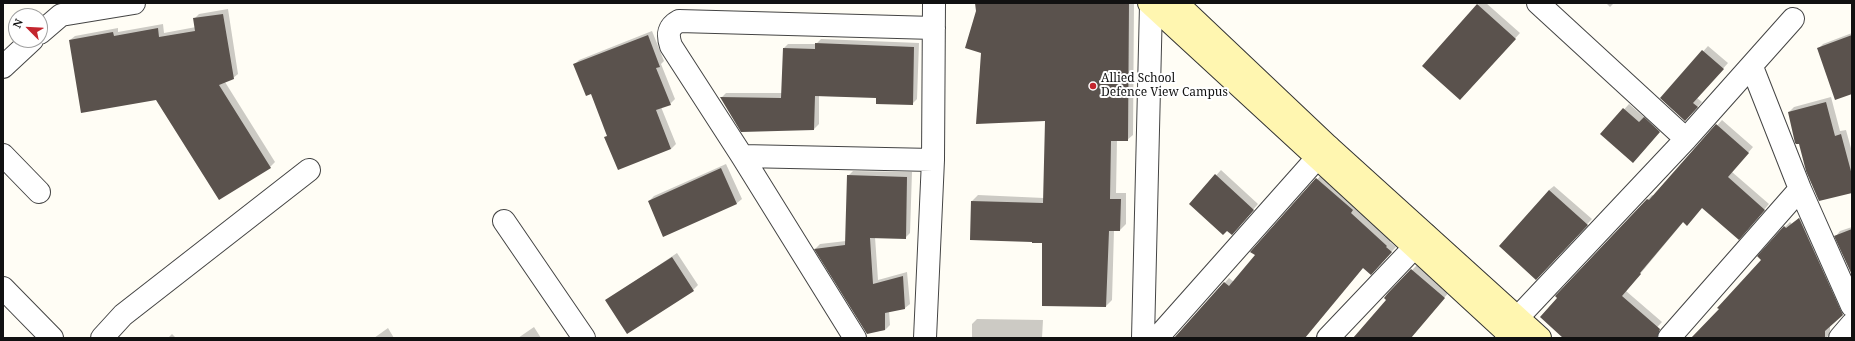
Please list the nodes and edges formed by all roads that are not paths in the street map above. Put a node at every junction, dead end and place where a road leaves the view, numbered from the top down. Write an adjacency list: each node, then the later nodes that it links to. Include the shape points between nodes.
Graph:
1 (134, 3): 7 (street, via 61,15)
2 (934, 3): 8 (street)
3 (1177, 3): 13 (street)
4 (1538, 3): 12 (street)
5 (1151, 4): 13 (street); 31 (street)
6 (1793, 19): 11 (street)
7 (48, 26)
8 (934, 28): 15 (street, via 679,21 674,24 668,36 671,46); 16 (street)
9 (23, 48): 10 (street)
10 (3, 67)
11 (1752, 67): 12 (street); 18 (street)
12 (1686, 139): 25 (street)
13 (1323, 152): 21 (street); 32 (street)
14 (3, 156): 19 (street)
15 (742, 156): 16 (street); 29 (street)
16 (933, 160): 30 (street)
17 (309, 170): 27 (street, via 123,316)
18 (1800, 189): 23 (street); 35 (street)
19 (39, 192)
20 (504, 221): 28 (street)
21 (1420, 241): 25 (street); 33 (street)
22 (3, 288): 26 (street)
23 (1852, 306)
24 (1852, 324): 36 (street)
25 (1509, 331): 34 (street)
26 (52, 338)
27 (102, 338)
28 (584, 338)
29 (855, 338)
30 (925, 338)
31 (1143, 338)
32 (1157, 338)
33 (1328, 338)
34 (1540, 338)
35 (1669, 338)
36 (1840, 338)

